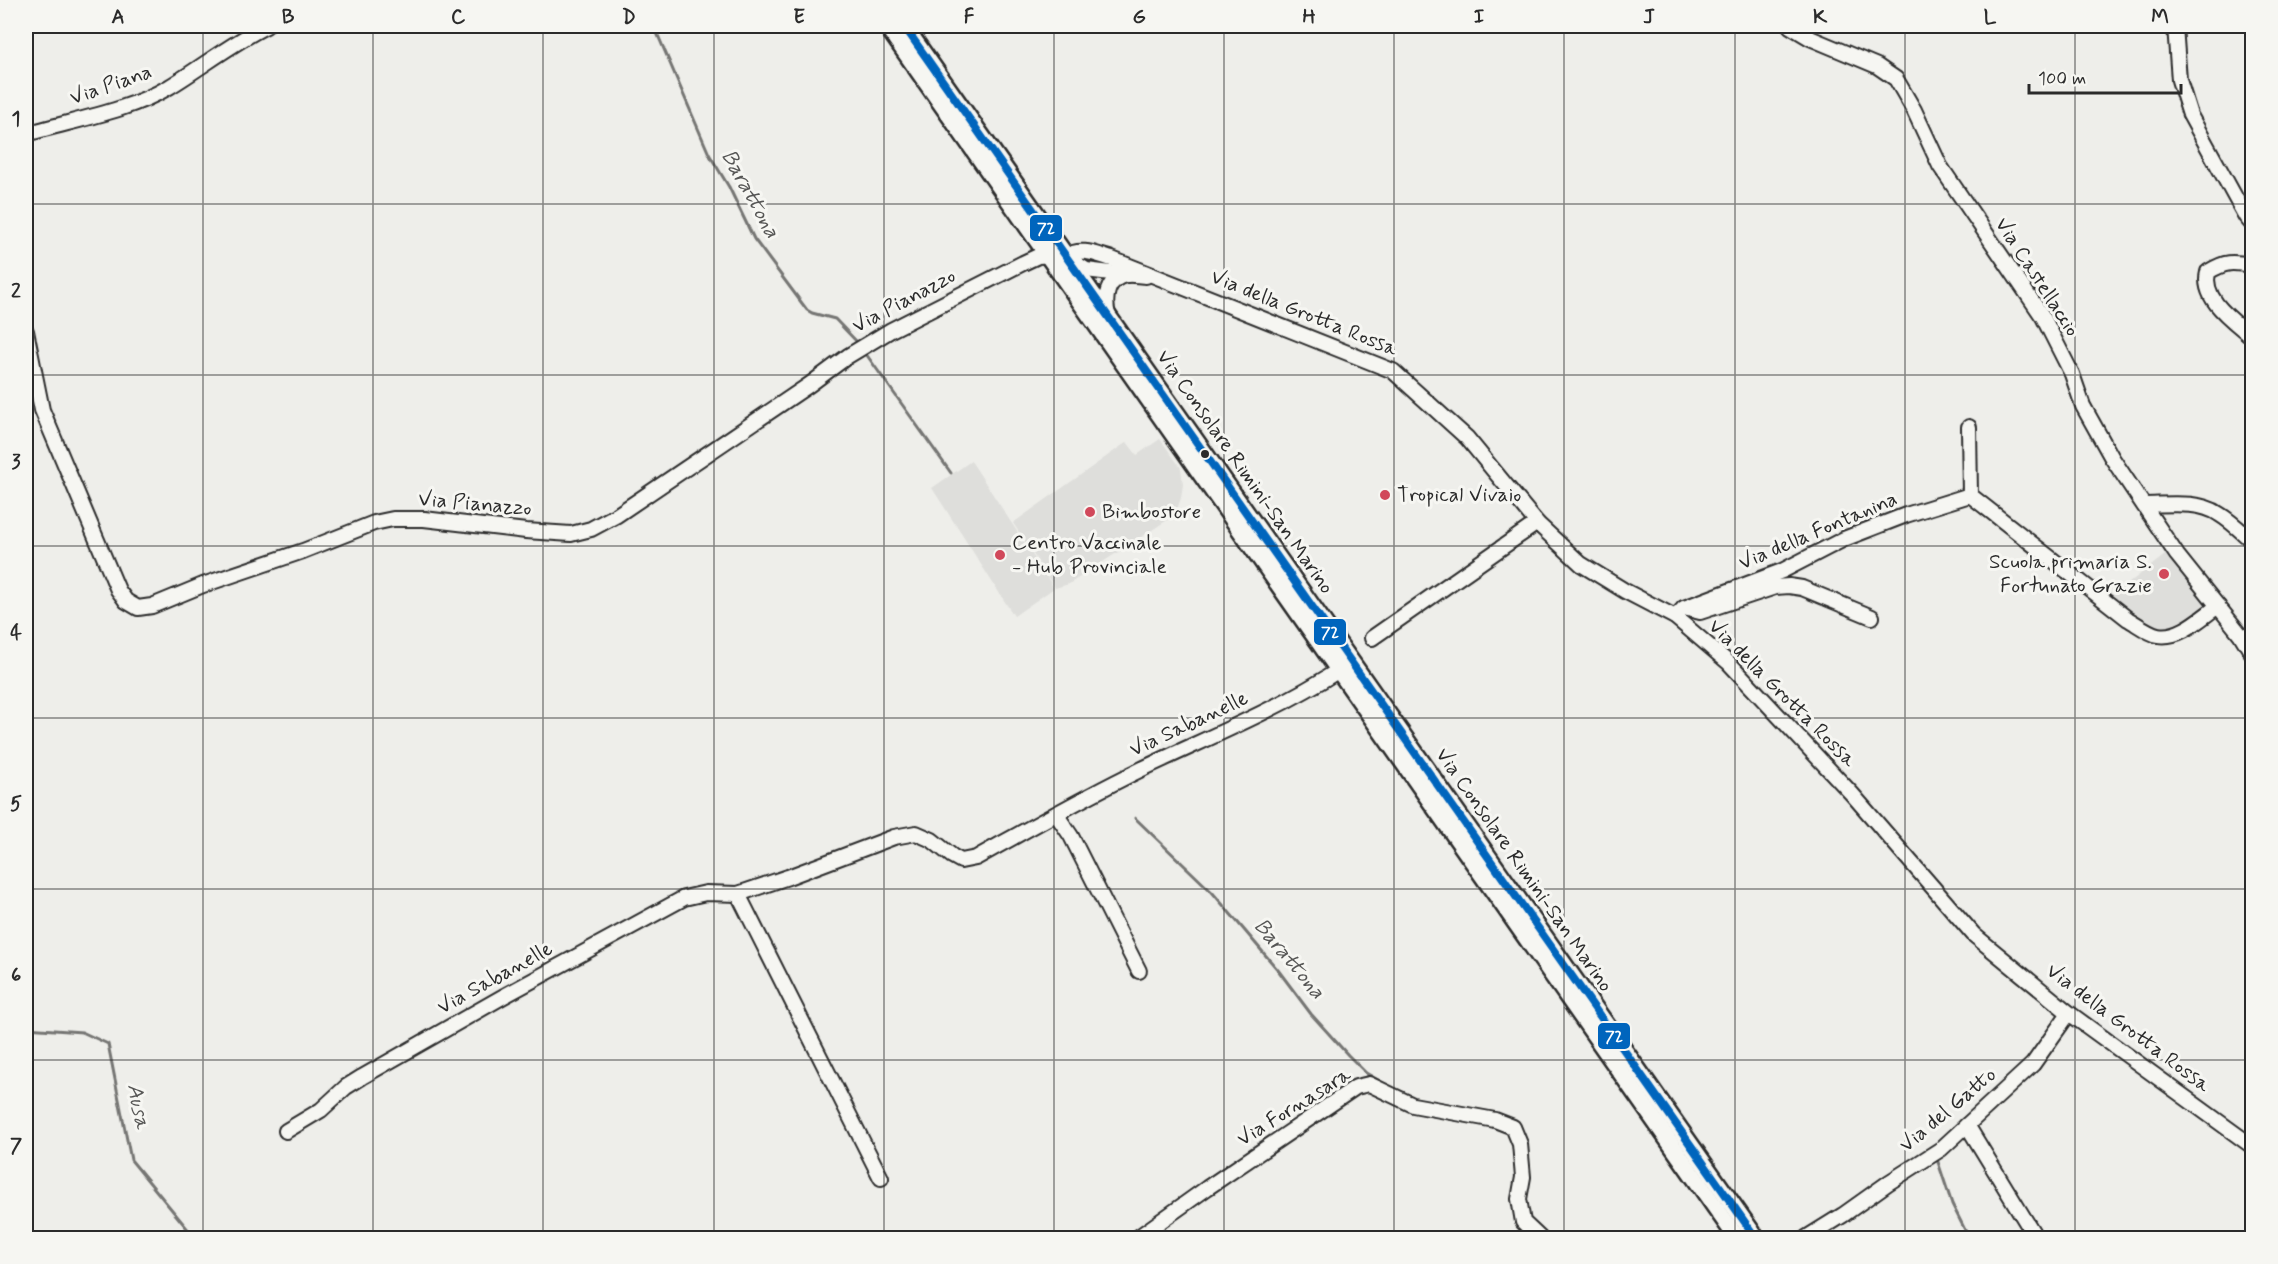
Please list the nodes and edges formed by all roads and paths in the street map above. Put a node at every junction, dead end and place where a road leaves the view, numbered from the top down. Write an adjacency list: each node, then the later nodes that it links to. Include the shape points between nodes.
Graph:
1 (266, 26): 6 (street, Via Piana, via 169,87 139,101)
2 (888, 26): 8 (main road, Via Consolare Rimini-San Marino)
3 (904, 26): 9 (main road, Via Consolare Rimini-San Marino)
4 (1790, 26): 18 (street, Via Castellaccio, via 1877,66 1896,79 1940,166 2043,317 2072,374 2083,406)
5 (2175, 26): 7 (street, via 2179,80 2190,115)
6 (26, 134)
7 (2253, 224)
8 (1048, 254): 9 (street); 14 (street, Via Pianazzo, via 891,330 591,529 571,534 393,519 138,608 118,590 42,410); 26 (main road, Via Consolare Rimini-San Marino)
9 (1065, 256): 11 (street, Via della Grotta Rossa, via 1086,270); 12 (street, Via della Grotta Rossa, via 1085,251); 13 (main road, Via Consolare Rimini-San Marino)
10 (2253, 265): 15 (street, via 2223,263 2208,272 2206,280 2209,294)
11 (1127, 275): 12 (street, Via della Grotta Rossa); 13 (street, via 1110,285 1105,296)
12 (1154, 276): 19 (street, Via della Grotta Rossa, via 1393,371 1467,438)
13 (1109, 318): 38 (main road, Via Consolare Rimini-San Marino)
14 (26, 331)
15 (2253, 337)
16 (1969, 427): 17 (street)
17 (1970, 495): 21 (street, via 2128,619 2156,635 2180,632); 22 (street, Via della Fontanina, via 1844,539 1782,571)
18 (2144, 506): 20 (street, via 2174,504 2218,512); 21 (street, Via Castellaccio)
19 (1537, 523): 22 (street, Via della Grotta Rossa, via 1581,564 1625,591); 24 (street)
20 (2253, 542)
21 (2218, 606): 25 (street, Via Castellaccio)
22 (1679, 612): 23 (street, Via della Fontanina, via 1700,612 1789,586); 30 (street, Via della Grotta Rossa, via 1852,794 1974,935)
23 (1872, 618)
24 (1372, 638)
25 (2253, 653)
26 (1339, 670): 27 (street, Via Sabanelle, via 1264,712); 37 (main road, Via Consolare Rimini-San Marino)
27 (1056, 814): 28 (street, Via Sabanelle, via 976,858 961,861 916,833 894,837); 29 (street)
28 (738, 894): 32 (street, Via Sabanelle, via 706,892 684,898 362,1077 321,1110); 34 (street)
29 (1139, 971)
30 (2069, 1013): 31 (street, Via del Gatto, via 2033,1064); 33 (street, Via della Grotta Rossa)
31 (1967, 1125): 39 (street, Via del Gatto, via 1917,1166); 40 (street)
32 (286, 1131)
33 (2253, 1146)
34 (882, 1178)
35 (1137, 1239): 36 (street, Via Fornasara, via 1356,1087 1369,1084 1413,1105 1513,1127 1520,1144 1519,1198 1523,1222)
36 (1540, 1239)
37 (1737, 1239)
38 (1756, 1239)
39 (1806, 1239)
40 (2036, 1239)

